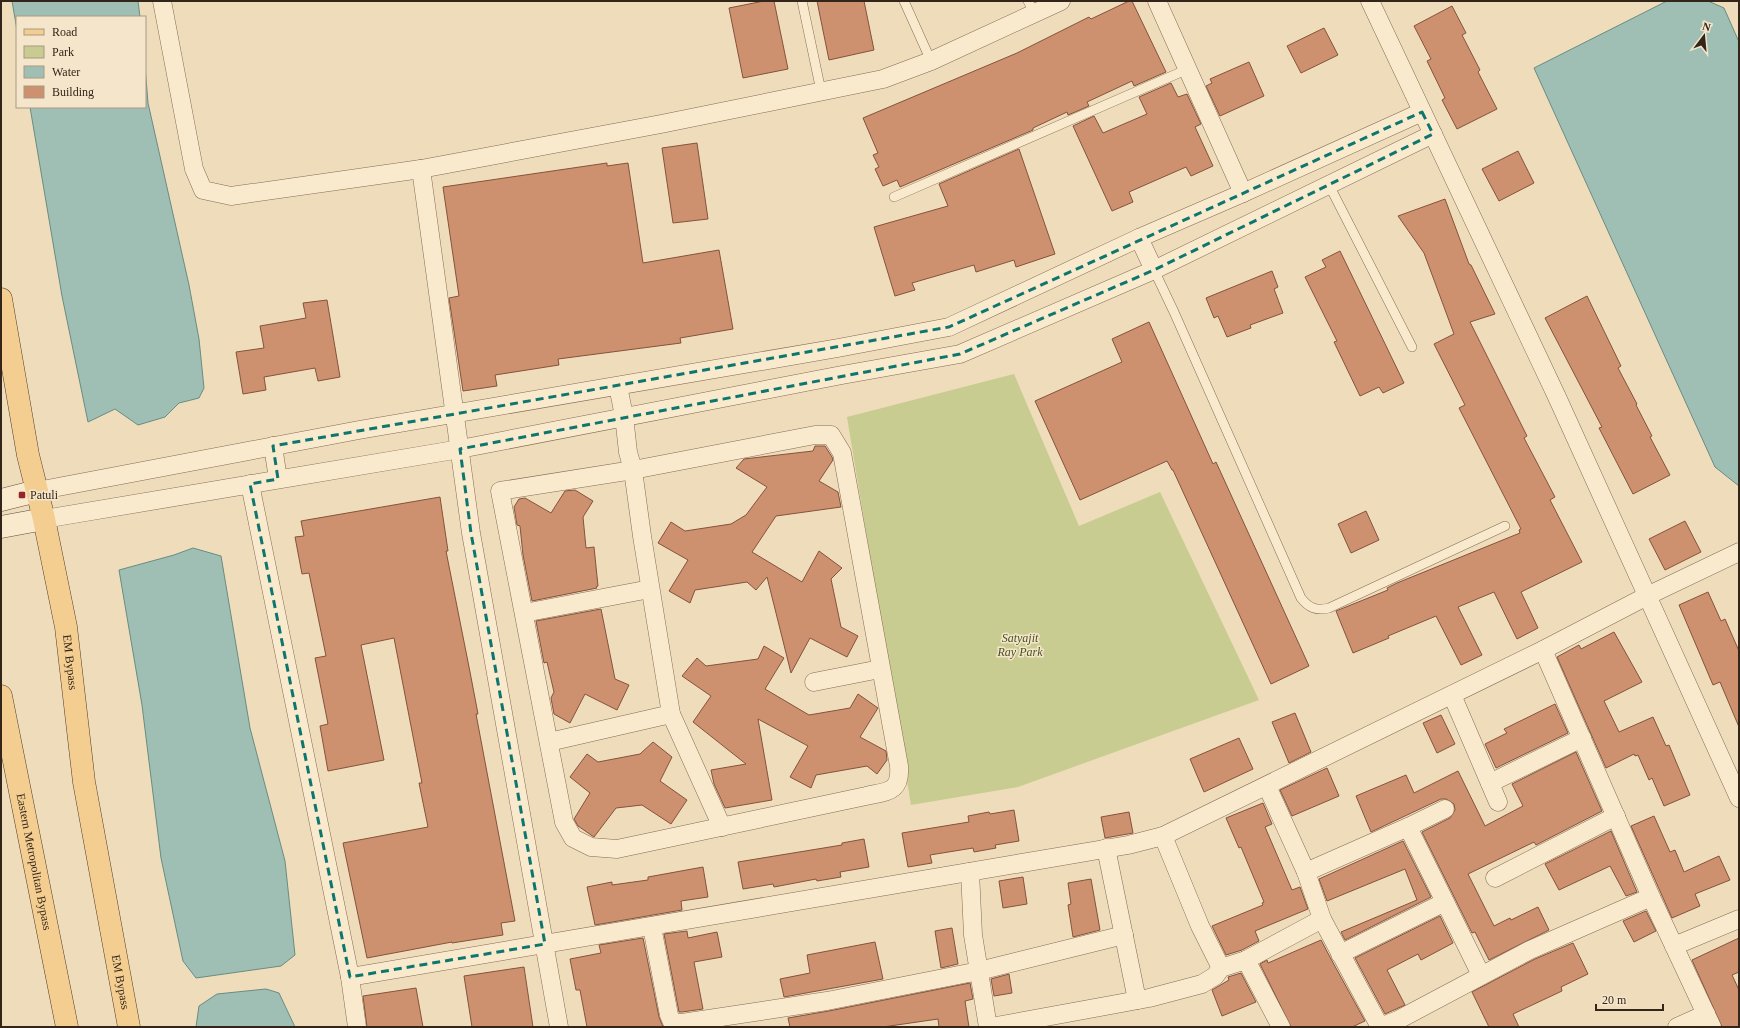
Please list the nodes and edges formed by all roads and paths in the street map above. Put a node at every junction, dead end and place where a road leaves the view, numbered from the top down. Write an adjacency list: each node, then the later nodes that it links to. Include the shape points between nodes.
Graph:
1 (162, 1): 13 (street, via 194,169 203,190 231,196)
2 (802, 1): 10 (lane)
3 (904, 1): 8 (lane)
4 (1062, 1): 7 (street)
5 (1157, 1): 9 (street)
6 (1370, 1): 11 (street)
7 (1031, 8): 8 (street)
8 (931, 61): 10 (street, via 883,79)
9 (1188, 69): 15 (street); 16 (lane)
10 (821, 91): 13 (street)
11 (1422, 112): 12 (street); 15 (street)
12 (1433, 134): 14 (street); 38 (street)
13 (421, 169): 24 (street)
14 (1329, 185): 18 (street); 20 (lane)
15 (1243, 193): 17 (street)
16 (894, 197)
17 (1139, 238): 18 (street); 21 (street, via 949,327)
18 (1154, 270): 22 (street, via 960,354); 34 (lane, via 1301,598 1307,605 1320,610 1329,608)
19 (1, 299): 31 (main road, EM Bypass, via 28,455)
20 (1412, 347)
21 (838, 348): 22 (street); 23 (street)
22 (842, 375): 25 (street)
23 (618, 386): 24 (street); 25 (street)
24 (455, 414): 26 (street); 27 (street)
25 (624, 416): 27 (street); 28 (street)
26 (273, 446): 29 (street); 31 (street)
27 (460, 449): 29 (street); 67 (street, via 471,533)
28 (633, 470): 37 (street); 39 (street, via 500,491); 41 (street, via 815,435 831,435 842,453)
29 (278, 479): 30 (street)
30 (250, 484): 33 (street); 74 (street)
31 (37, 491): 32 (main road); 33 (main road, EM Bypass)
32 (1, 500)
33 (44, 519): 35 (main road); 80 (main road, EM Bypass, via 66,627 84,782)
34 (1505, 526)
35 (1, 527)
36 (1739, 552): 38 (street)
37 (650, 589): 39 (street); 45 (street)
38 (1647, 596): 40 (street); 50 (street)
39 (524, 613): 47 (street)
40 (1543, 650): 43 (street); 46 (street)
41 (880, 669): 42 (street); 54 (street, via 899,766 898,784 884,792)
42 (814, 682)
43 (1452, 695): 48 (street); 49 (street)
44 (1, 696): 79 (main road, Eastern Metropolitan Bypass)
45 (670, 714): 47 (street); 54 (street)
46 (1582, 738): 48 (street); 53 (street)
47 (549, 742): 54 (street, via 564,822 573,838 591,848 617,849)
48 (1490, 783): 51 (street)
49 (1267, 786): 56 (street); 59 (street)
50 (1739, 798)
51 (1498, 802)
52 (1445, 809): 55 (street)
53 (1616, 816): 60 (street); 61 (street)
54 (722, 827)
55 (1408, 827): 59 (street); 62 (street)
56 (1163, 836): 57 (street); 71 (street, via 1200,926)
57 (1106, 848): 58 (street); 66 (street)
58 (970, 872): 65 (street); 72 (street, via 973,935)
59 (1306, 872): 63 (street)
60 (1495, 878)
61 (1651, 897): 68 (street); 73 (street, via 1530,950)
62 (1445, 902): 69 (street); 73 (street)
63 (1322, 919): 69 (street); 70 (street)
64 (1739, 919): 68 (street)
65 (652, 927): 67 (street); 78 (street)
66 (1124, 935): 72 (street); 75 (street)
67 (544, 944): 74 (street); 82 (street)
68 (1674, 946): 77 (street)
69 (1340, 954): 86 (street)
70 (1246, 960): 71 (street); 85 (street)
71 (1222, 968): 75 (street, via 1202,984)
72 (979, 971): 78 (street, via 827,1001); 83 (street)
73 (1481, 975): 86 (street, via 1398,1020)
74 (350, 978): 81 (street)
75 (1137, 1000): 76 (street)
76 (1064, 1020): 84 (street)
77 (1709, 1021): 87 (street)
78 (672, 1025)
79 (66, 1027)
80 (129, 1027)
81 (357, 1027)
82 (559, 1027)
83 (988, 1027)
84 (991, 1027)
85 (1281, 1027)
86 (1380, 1027)
87 (1677, 1027)

